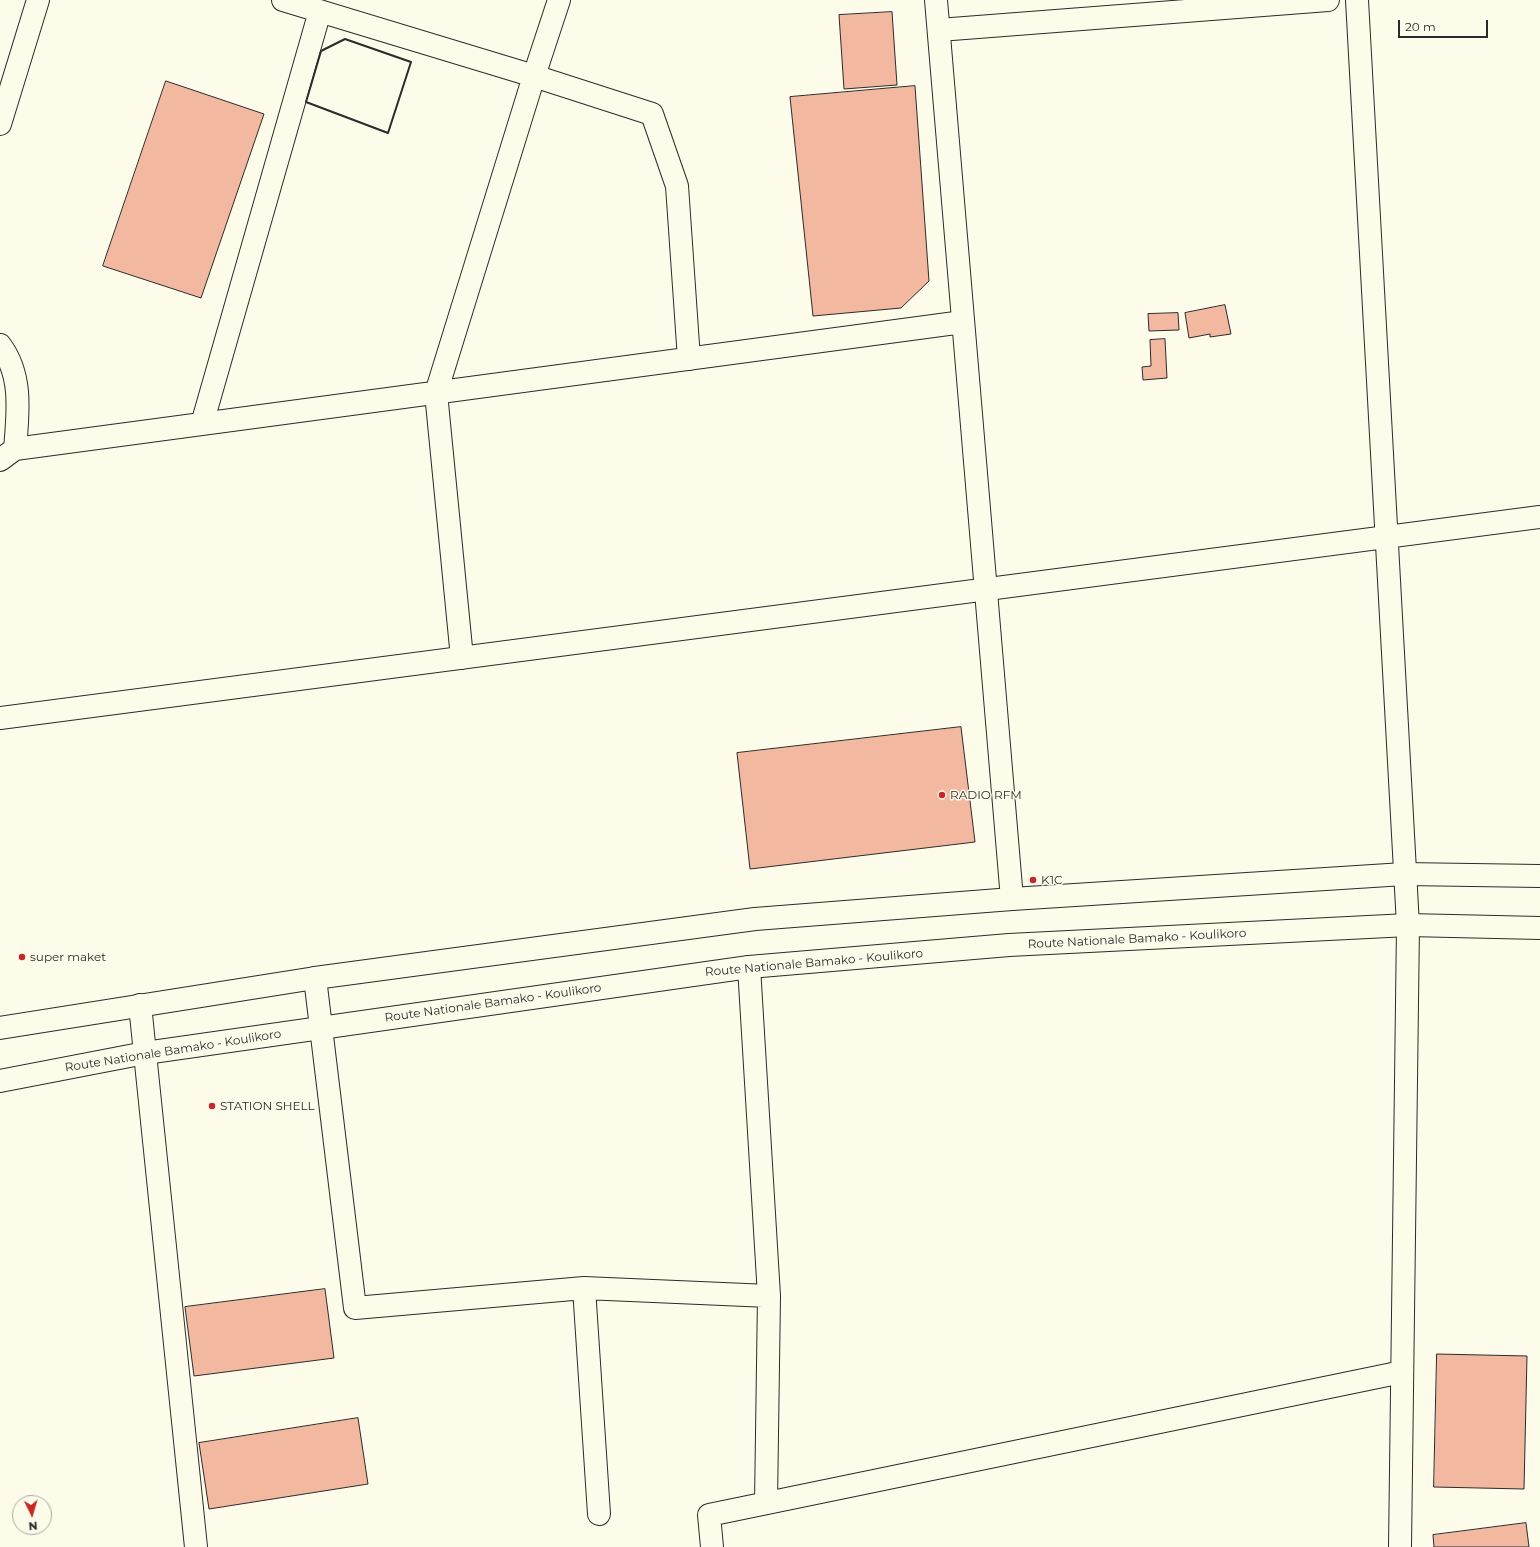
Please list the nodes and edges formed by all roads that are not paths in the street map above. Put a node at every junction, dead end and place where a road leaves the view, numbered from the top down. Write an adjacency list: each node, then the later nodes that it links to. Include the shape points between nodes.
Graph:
1 (38, 0): 10 (street)
2 (283, 0): 7 (street)
3 (559, 0): 9 (street)
4 (936, 0): 8 (street)
5 (1328, 0): 8 (street)
6 (1357, 0): 18 (street)
7 (320, 11): 9 (street); 15 (street)
8 (939, 30): 11 (street)
9 (534, 76): 13 (street, via 652,114 678,186); 14 (street)
10 (0, 124)
11 (963, 322): 13 (street); 19 (street)
12 (0, 344): 16 (street, via 16,380 18,409)
13 (689, 359): 14 (street)
14 (436, 393): 15 (street); 20 (street)
15 (202, 424): 16 (street)
16 (8, 455)
17 (1540, 517): 18 (street)
18 (1386, 537): 19 (street); 22 (street)
19 (985, 590): 20 (street); 24 (street)
20 (462, 658): 21 (street)
21 (0, 718)
22 (1404, 874): 23 (street); 24 (street); 25 (street)
23 (1540, 876)
24 (1012, 899): 28 (street, via 755,919)
25 (1408, 926): 26 (street, Route Nationale Bamako - Koulikoro); 27 (street, Route Nationale Bamako - Koulikoro, via 1009,945); 36 (street)
26 (1540, 928)
27 (749, 967): 31 (street, Route Nationale Bamako - Koulikoro); 35 (street)
28 (314, 978): 29 (street); 31 (street)
29 (140, 1005): 30 (street); 32 (street)
30 (0, 1028)
31 (321, 1028): 32 (street, Route Nationale Bamako - Koulikoro); 34 (street, via 355,1308)
32 (145, 1053): 33 (street, Route Nationale Bamako - Koulikoro); 39 (street)
33 (0, 1081)
34 (584, 1288): 35 (street); 38 (street)
35 (769, 1296): 37 (street)
36 (1402, 1372): 37 (street); 41 (street)
37 (766, 1503): 40 (street, via 709,1515)
38 (599, 1514)
39 (196, 1547)
40 (712, 1547)
41 (1400, 1547)

